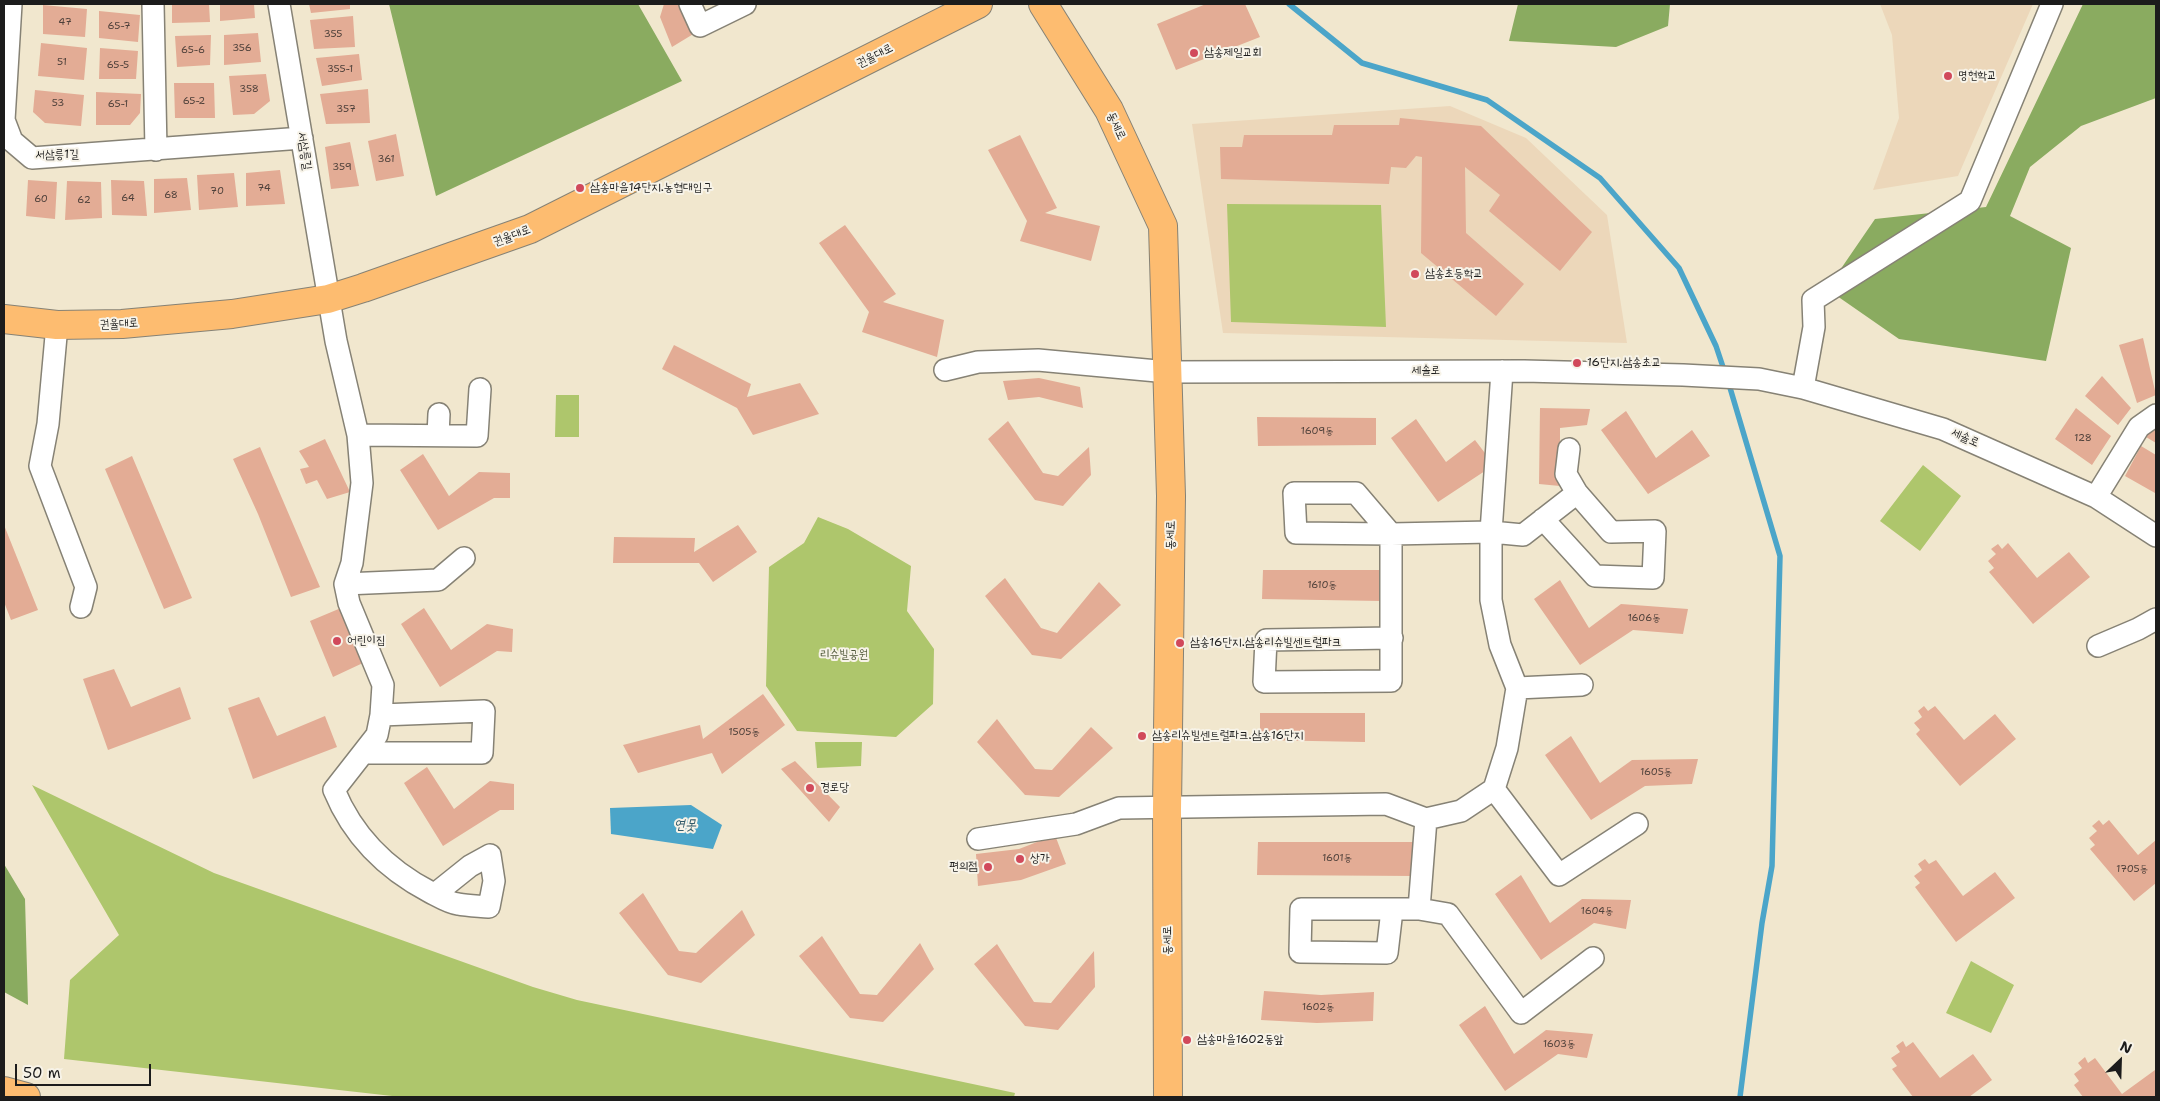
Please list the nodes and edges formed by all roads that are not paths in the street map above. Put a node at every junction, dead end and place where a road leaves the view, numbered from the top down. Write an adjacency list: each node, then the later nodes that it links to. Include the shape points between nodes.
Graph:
1 (11, 4): 10 (street, 서삼릉1길, via 4,120 12,141 32,158)
2 (153, 4): 10 (street)
3 (280, 4): 9 (street, 서삼릉길)
4 (690, 4): 5 (street, via 700,26)
5 (745, 4)
6 (978, 4): 11 (main road, 권율대로, via 530,229)
7 (1043, 4): 16 (main road, 동세로, via 1109,110 1163,226)
8 (2052, 4): 17 (street, via 1970,201 1813,300 1814,326)
9 (302, 138): 10 (street, 서삼릉1길); 11 (street, 서삼릉길)
10 (156, 150)
11 (328, 299): 13 (main road, 권율대로, via 232,314 122,324); 21 (street, 서삼릉길)
12 (4, 320): 13 (main road, 권율대로)
13 (57, 325): 31 (street, via 48,424 40,466 86,587)
14 (945, 370): 16 (street, 세솔로, via 978,362 1038,360)
15 (1502, 370): 16 (street, 세솔로); 17 (street, 세솔로, via 1683,374 1758,379); 27 (street)
16 (1168, 372): 40 (main road, 동세로, via 1171,496)
17 (1803, 388): 25 (street, 세솔로, via 1943,429)
18 (480, 389): 22 (street, via 477,436)
19 (438, 414): 22 (street)
20 (2156, 414): 25 (street, via 2139,426)
21 (358, 435): 22 (street); 30 (street, 서삼릉길, via 362,483 352,563)
22 (438, 435)
23 (1569, 450): 24 (street, via 1566,474)
24 (1577, 493): 26 (street); 26 (street, via 1611,532 1655,531 1653,578 1594,576)
25 (2096, 497): 28 (street, 세솔로)
26 (1543, 519): 27 (street, via 1523,535)
27 (1491, 532): 33 (street, via 1392,534); 36 (street, via 1491,600 1500,645)
28 (2156, 536)
29 (464, 558): 30 (street, via 438,580)
30 (345, 584): 37 (street, via 349,603 383,685)
31 (82, 607)
32 (2156, 619): 34 (street)
33 (1392, 638): 33 (street, via 1391,681 1264,682 1266,640)
34 (2098, 646)
35 (1582, 685): 36 (street)
36 (1517, 688): 39 (street, via 1508,748)
37 (382, 715): 38 (street, via 376,735); 38 (street, via 484,712 482,753)
38 (365, 753): 44 (street, via 334,790 342,810 374,853 391,868)
39 (1494, 789): 41 (street, via 1461,811); 42 (street, via 1559,875)
40 (1168, 809): 41 (street, via 1386,804); 43 (street, via 1119,808 1076,824); 50 (main road, 동세로)
41 (1426, 818): 45 (street)
42 (1637, 824)
43 (978, 839)
44 (435, 894)
45 (1419, 909): 46 (street); 47 (street, via 1448,914 1520,1013)
46 (1392, 910)
47 (1592, 958)
48 (4, 1091): 49 (main road)
49 (26, 1097)
50 (1168, 1097)

